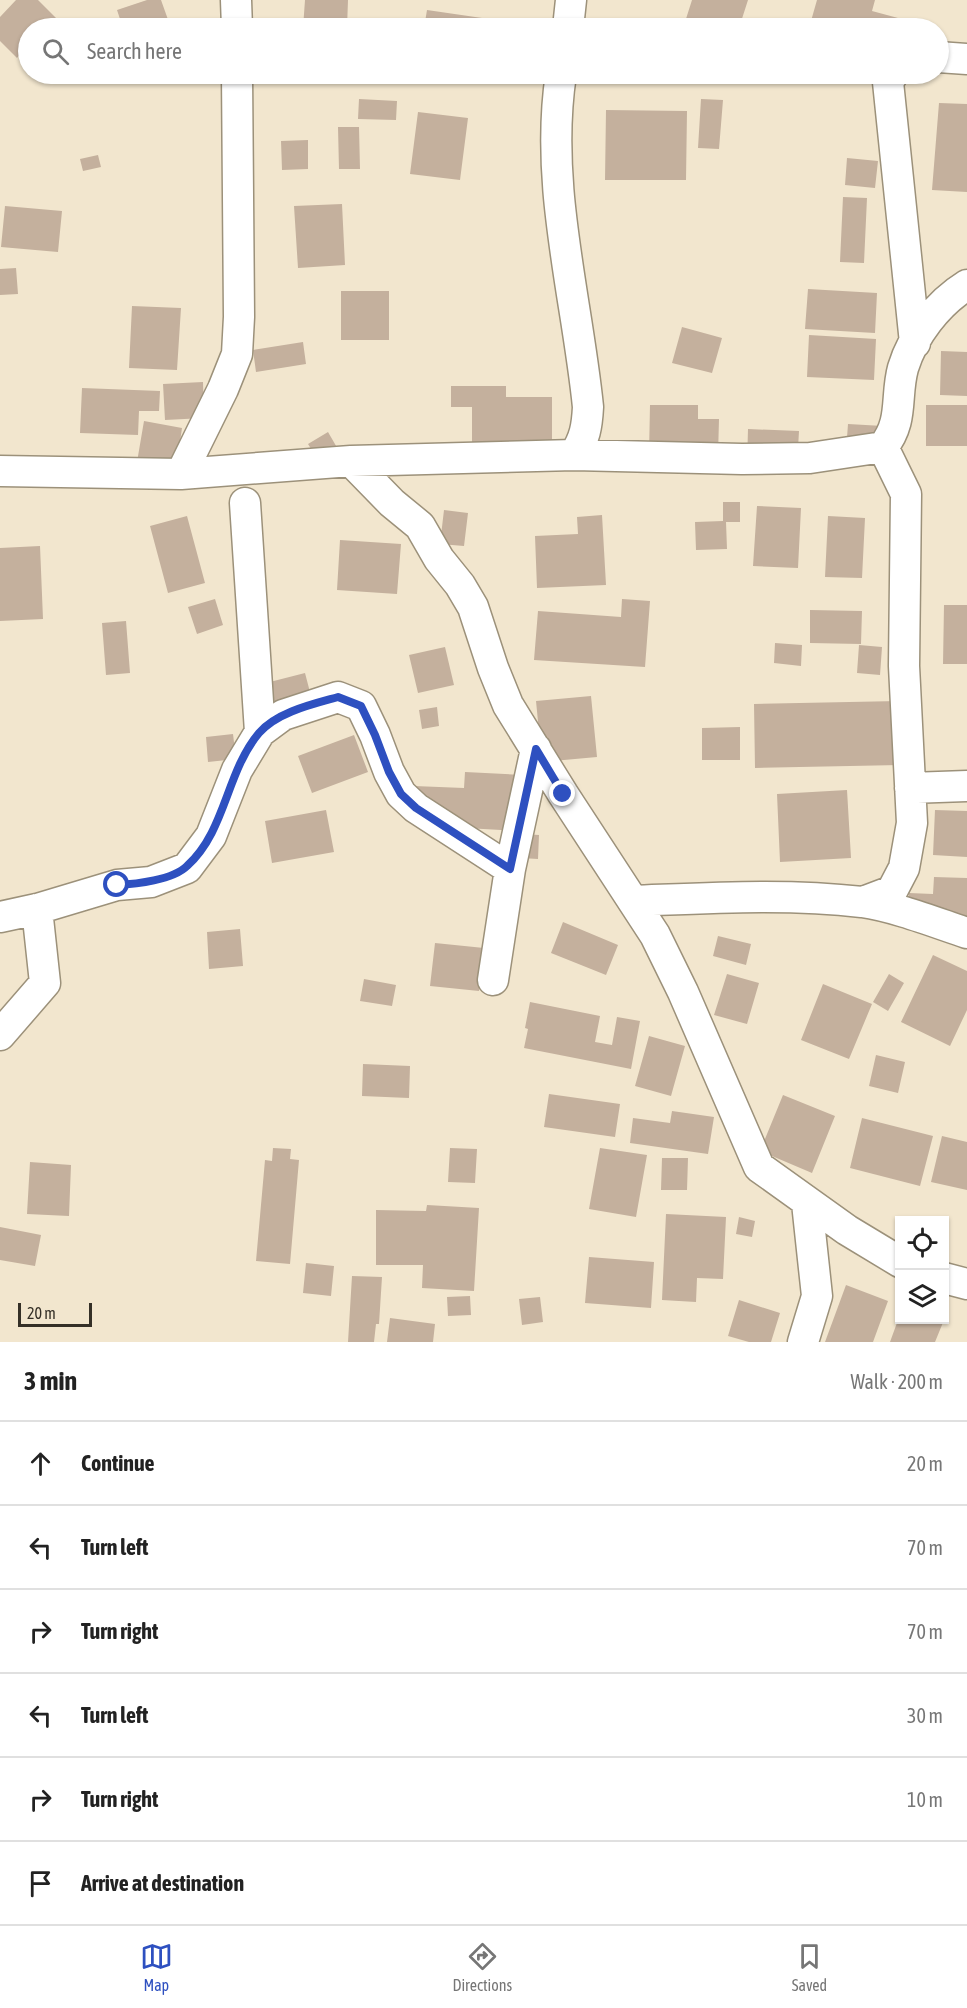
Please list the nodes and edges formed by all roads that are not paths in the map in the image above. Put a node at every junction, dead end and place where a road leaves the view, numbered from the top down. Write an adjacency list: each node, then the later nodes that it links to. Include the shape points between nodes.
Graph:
1 (236, 0): 3 (street)
2 (571, 0): 4 (street)
3 (237, 18)
4 (569, 18)
5 (949, 58): 6 (street)
6 (967, 59)
7 (237, 84): 16 (street, via 237,354 224,389)
8 (560, 84): 13 (street, via 559,199 588,407 587,428)
9 (888, 84): 11 (street)
10 (967, 285): 11 (street, via 934,313)
11 (915, 343): 12 (street, via 903,369 897,423)
12 (883, 447): 13 (street, via 810,458); 21 (street, via 906,494 904,666)
13 (574, 455): 14 (street)
14 (351, 461): 16 (street); 19 (street, via 420,526 460,585 474,607 508,705)
15 (0, 471): 16 (street)
16 (181, 474)
17 (245, 503): 18 (street)
18 (260, 732): 22 (street, via 283,716 338,697 361,706 401,794 416,808); 25 (street, via 237,770 212,836 186,868 151,882 117,885)
19 (536, 749): 22 (street); 23 (street)
20 (967, 786): 21 (street)
21 (910, 788): 24 (street, via 912,823 904,868 892,891)
22 (510, 869): 28 (street)
23 (633, 901): 24 (street, via 760,896); 30 (street, via 678,982 759,1167)
24 (863, 902): 27 (street)
25 (38, 909): 26 (street); 29 (street, via 45,983)
26 (0, 917)
27 (967, 933)
28 (493, 980)
29 (0, 1035)
30 (807, 1203): 31 (street); 34 (street, via 817,1296)
31 (895, 1259)
32 (949, 1279): 33 (street)
33 (967, 1284)
34 (803, 1342)

